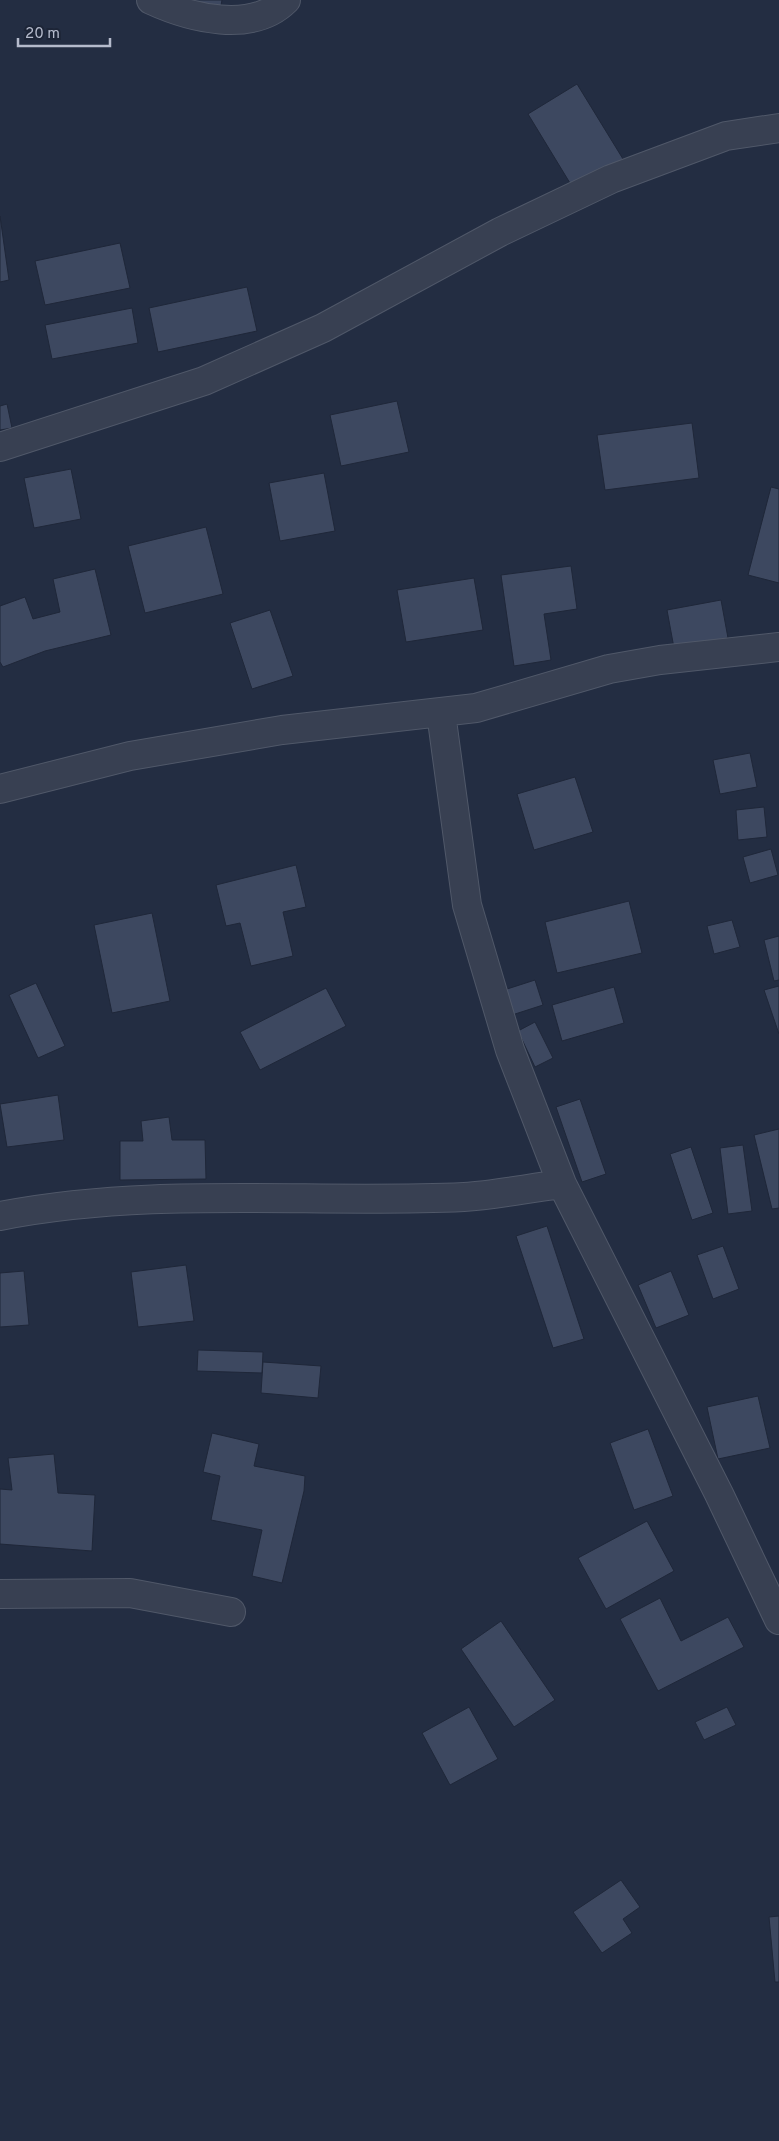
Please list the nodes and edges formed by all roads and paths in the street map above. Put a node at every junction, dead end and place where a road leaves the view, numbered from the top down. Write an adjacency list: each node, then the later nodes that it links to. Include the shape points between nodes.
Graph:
1 (151, 0): 2 (street, via 208,19 241,19 274,11)
2 (286, 0)
3 (779, 128): 4 (street, via 726,136 611,179 500,232 323,328 204,381)
4 (0, 447)
5 (779, 647): 6 (street, via 609,668 476,708)
6 (441, 713): 7 (street, via 263,733 130,756); 8 (street, via 468,905 510,1050)
7 (0, 789)
8 (562, 1184): 9 (street, via 466,1197 134,1200 34,1209); 12 (street)
9 (0, 1216)
10 (0, 1594): 11 (street, via 130,1592)
11 (230, 1612)
12 (779, 1620)

